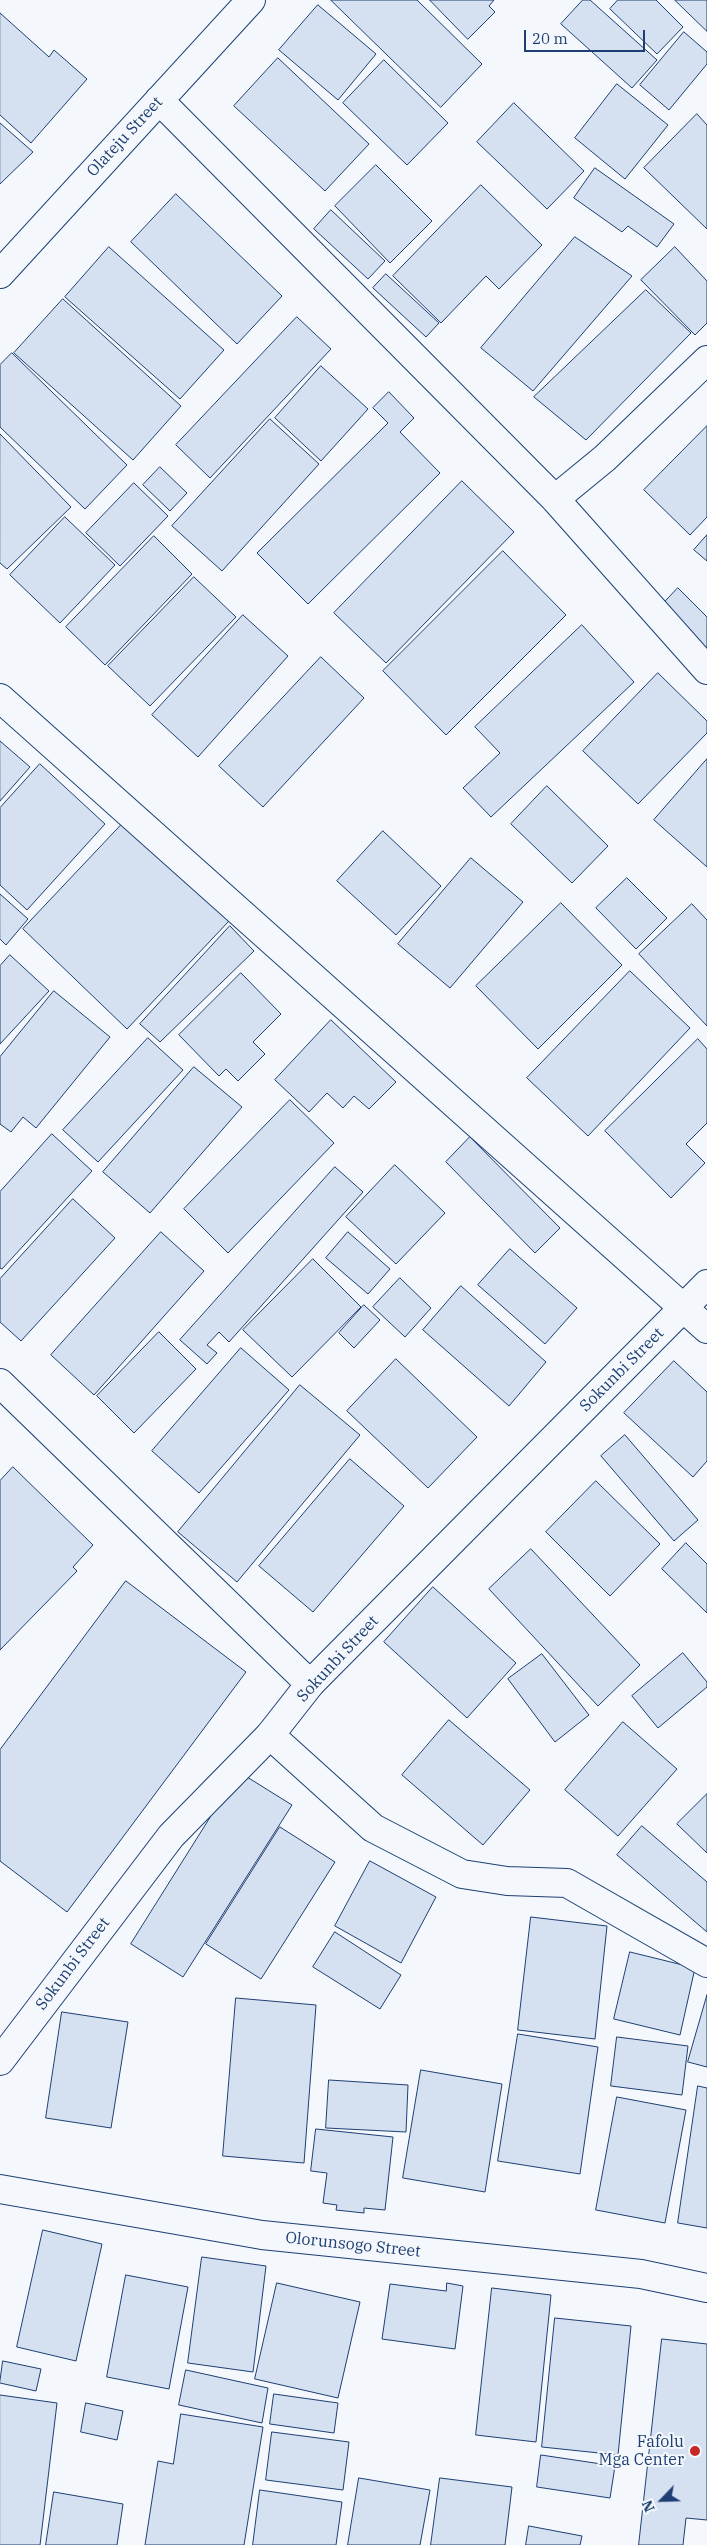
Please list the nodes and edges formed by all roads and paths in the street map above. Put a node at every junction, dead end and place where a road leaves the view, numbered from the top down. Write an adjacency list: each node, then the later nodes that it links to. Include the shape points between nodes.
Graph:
1 (250, 0): 2 (street, Olateju Street)
2 (159, 100): 3 (street, Olateju Street); 5 (street)
3 (0, 274)
4 (707, 360): 5 (street, via 605,458)
5 (555, 499): 6 (street)
6 (707, 670)
7 (0, 698): 9 (street)
8 (707, 1284): 9 (street, Sokunbi Street)
9 (684, 1308): 10 (street); 12 (street, Sokunbi Street)
10 (707, 1330)
11 (0, 1383): 12 (street)
12 (310, 1684): 13 (street, Sokunbi Street)
13 (270, 1735): 14 (street, via 373,1828 462,1874 507,1881 568,1883); 15 (street, Sokunbi Street, via 171,1836)
14 (707, 1963)
15 (0, 2061)
16 (0, 2189): 17 (street, Olorunsogo Street, via 262,2235 641,2274)
17 (707, 2288)

